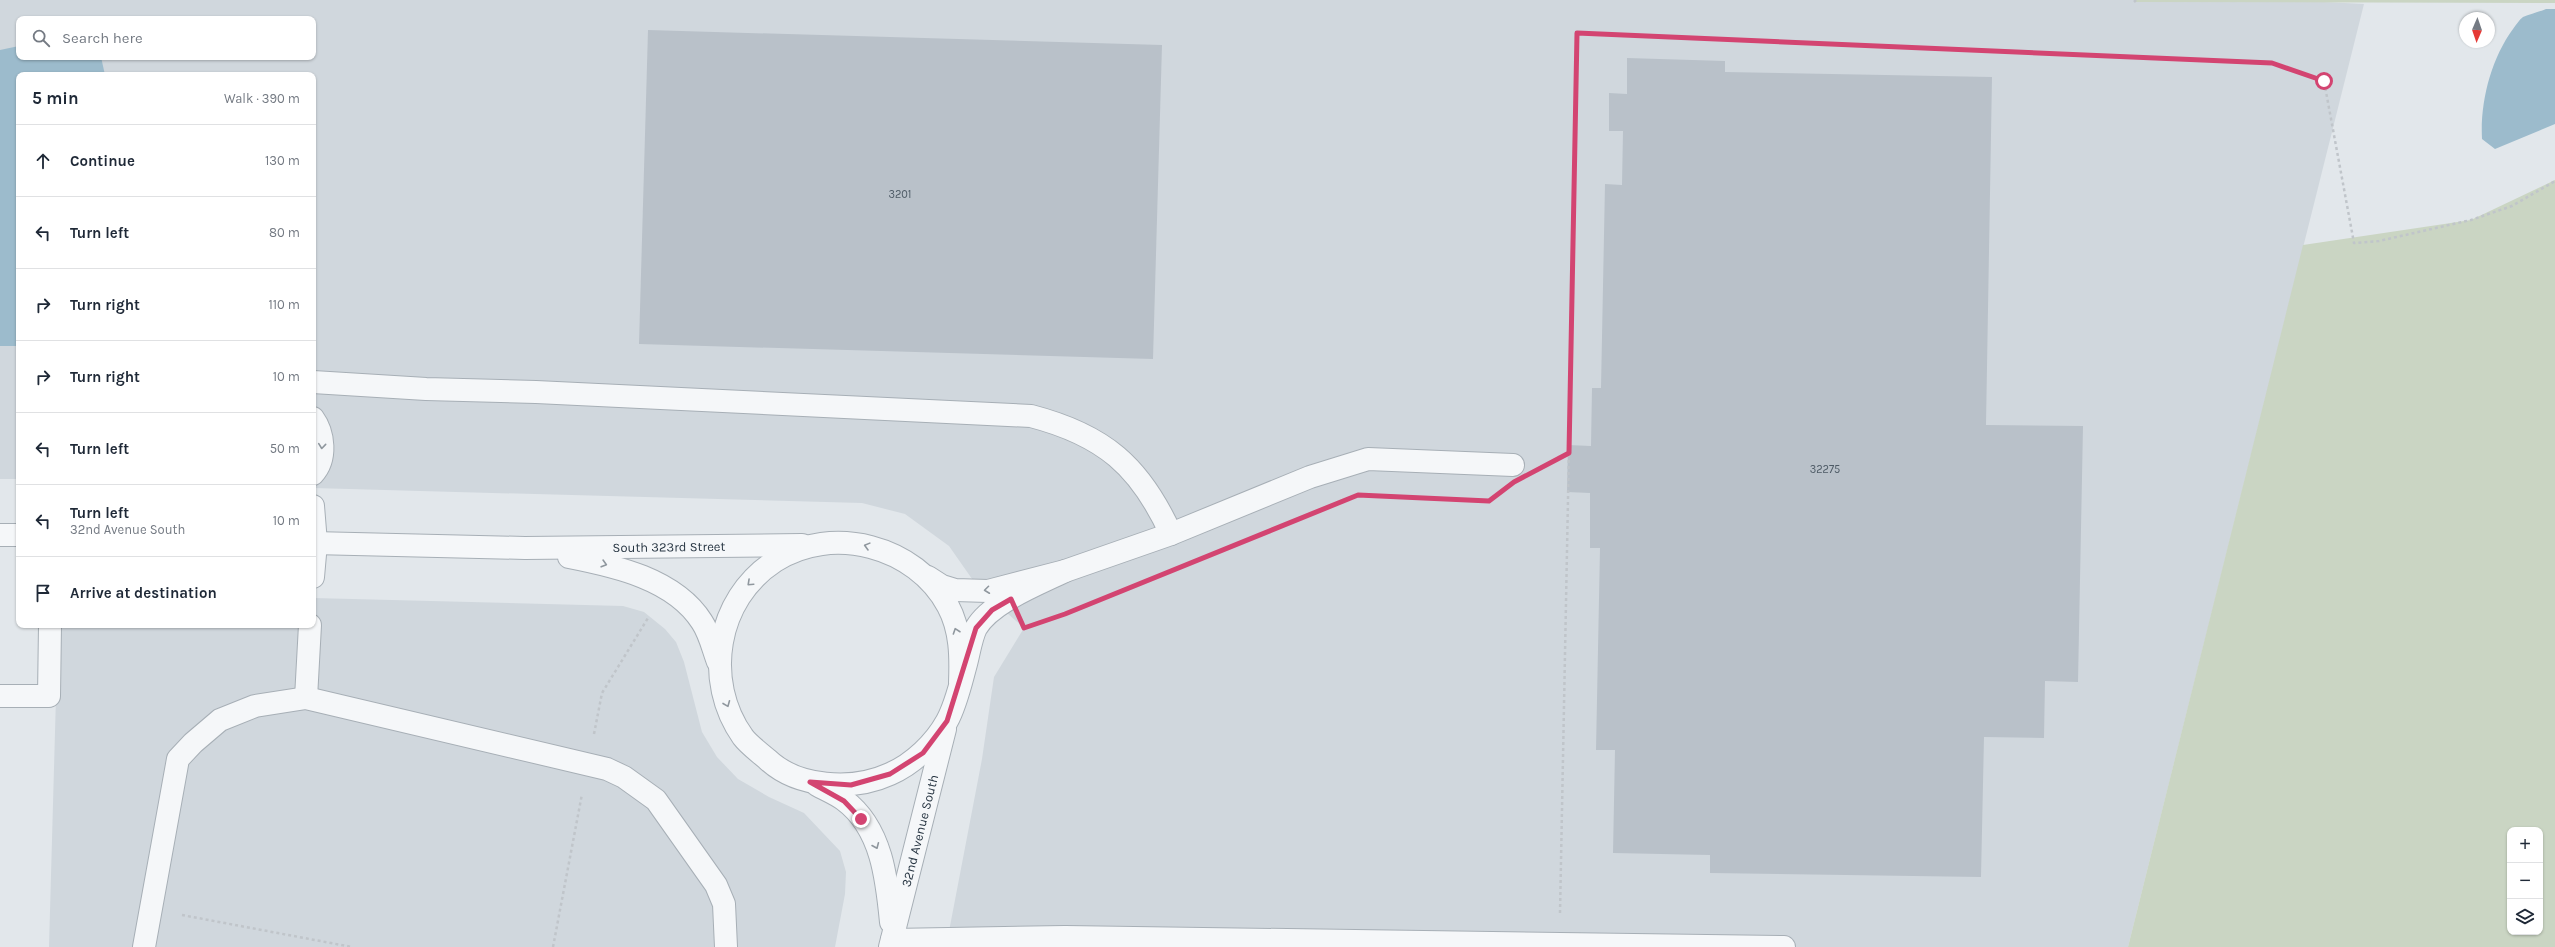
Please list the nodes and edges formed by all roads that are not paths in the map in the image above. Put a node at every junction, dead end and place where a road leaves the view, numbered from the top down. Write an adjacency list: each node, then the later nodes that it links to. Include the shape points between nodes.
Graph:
1 (316, 382): 5 (street, via 426,390 544,392 1031,416 1061,423 1110,449 1138,477 1158,504)
2 (316, 422): 4 (street, one-way to 4, via 321,428 324,443)
3 (1513, 465): 5 (street, via 1368,460 1310,477)
4 (316, 471)
5 (1171, 534): 11 (street)
6 (0, 535): 7 (street)
7 (16, 535)
8 (316, 543): 10 (street, South 323rd Street)
9 (812, 545): 10 (street, South 323rd Street); 12 (street, South 323rd Street, one-way to 9, via 890,552 852,542); 15 (street, one-way to 15, via 775,561 745,587 725,623)
10 (525, 548): 15 (street, South 323rd Street, one-way to 15, via 602,563 666,588 703,622)
11 (1065, 571): 12 (street, South 323rd Street, one-way to 12, via 988,591 973,592 942,586); 16 (street, via 992,610 976,628)
12 (924, 574): 16 (street, one-way to 12, via 961,644 948,606)
13 (50, 628): 17 (street, via 49,696)
14 (310, 628): 18 (street)
15 (718, 662): 20 (street, 32nd Avenue South, one-way to 20, via 725,702 744,738 773,765)
16 (960, 683): 19 (street)
17 (0, 696)
18 (306, 698): 22 (street, via 255,706 220,720 178,759); 23 (street, via 607,769 624,777 656,800 716,885 724,904)
19 (947, 721): 20 (street, via 923,753 890,774 851,785); 21 (street, 32nd Avenue South)
20 (810, 782): 21 (street, 32nd Avenue South, one-way to 21, via 844,801 861,819 875,841 885,867)
21 (891, 943): 24 (street, via 1065,937)
22 (144, 947)
23 (726, 947)
24 (1784, 947)

